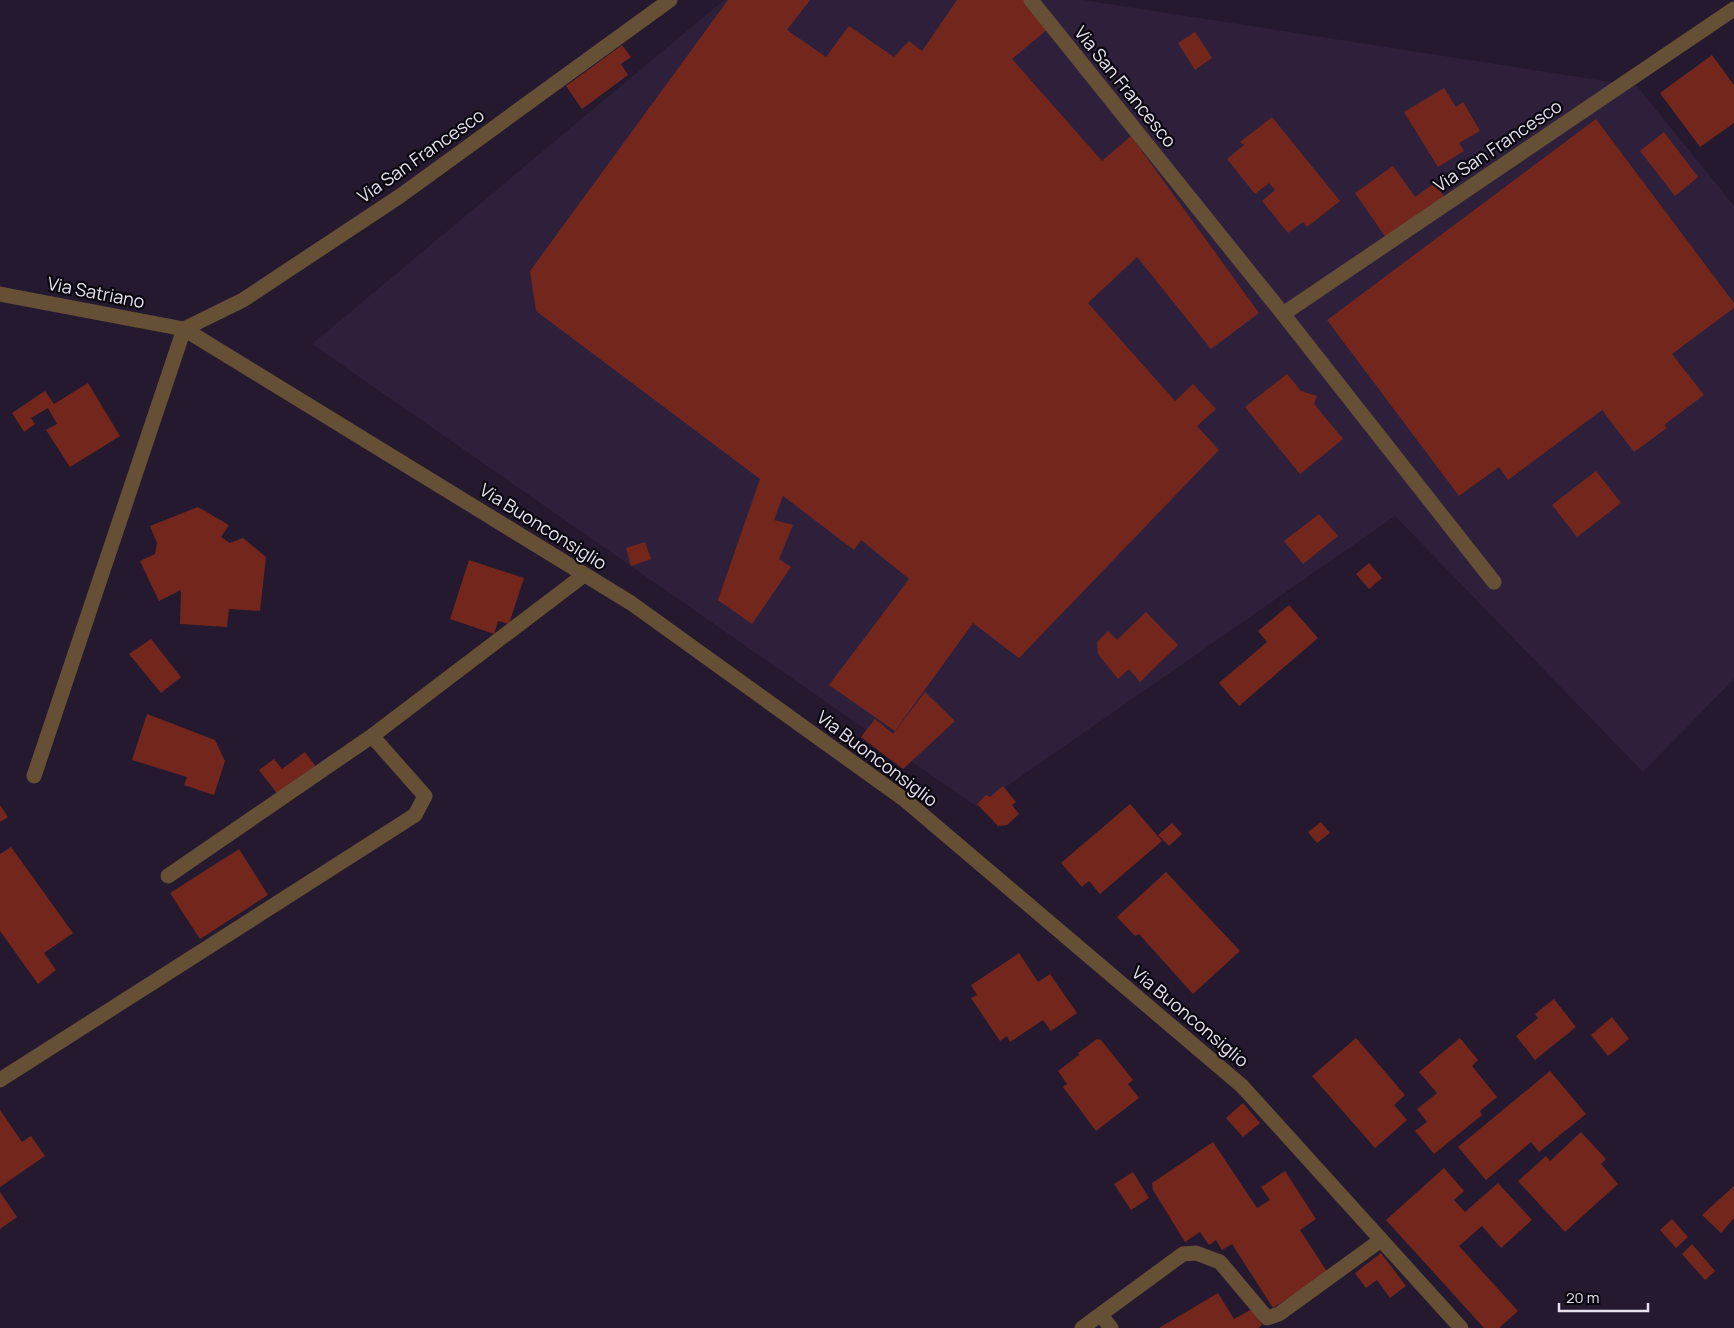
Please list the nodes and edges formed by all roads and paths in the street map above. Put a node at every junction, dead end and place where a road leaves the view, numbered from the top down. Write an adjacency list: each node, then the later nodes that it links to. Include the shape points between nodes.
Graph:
1 (670, 0): 6 (street, Via San Francesco, via 400,196 243,300)
2 (1031, 0): 5 (street, Via San Francesco)
3 (1734, 9): 5 (street, Via San Francesco)
4 (0, 294): 6 (street, Via Satriano)
5 (1283, 314): 8 (street, Via San Francesco)
6 (184, 329): 7 (street, Via Buonconsiglio); 10 (street)
7 (584, 575): 9 (street); 13 (street, Via Buonconsiglio, via 631,604 905,800 1242,1086)
8 (1494, 582)
9 (372, 736): 11 (street); 12 (street, via 425,796 415,815)
10 (34, 776)
11 (168, 876)
12 (0, 1080)
13 (1381, 1240): 14 (street, via 1279,1314 1267,1318 1220,1262 1196,1254 1183,1254); 15 (street, Via Buonconsiglio)
14 (1101, 1315): 16 (street); 17 (street)
15 (1455, 1326)
16 (1082, 1328)
17 (1111, 1328)

